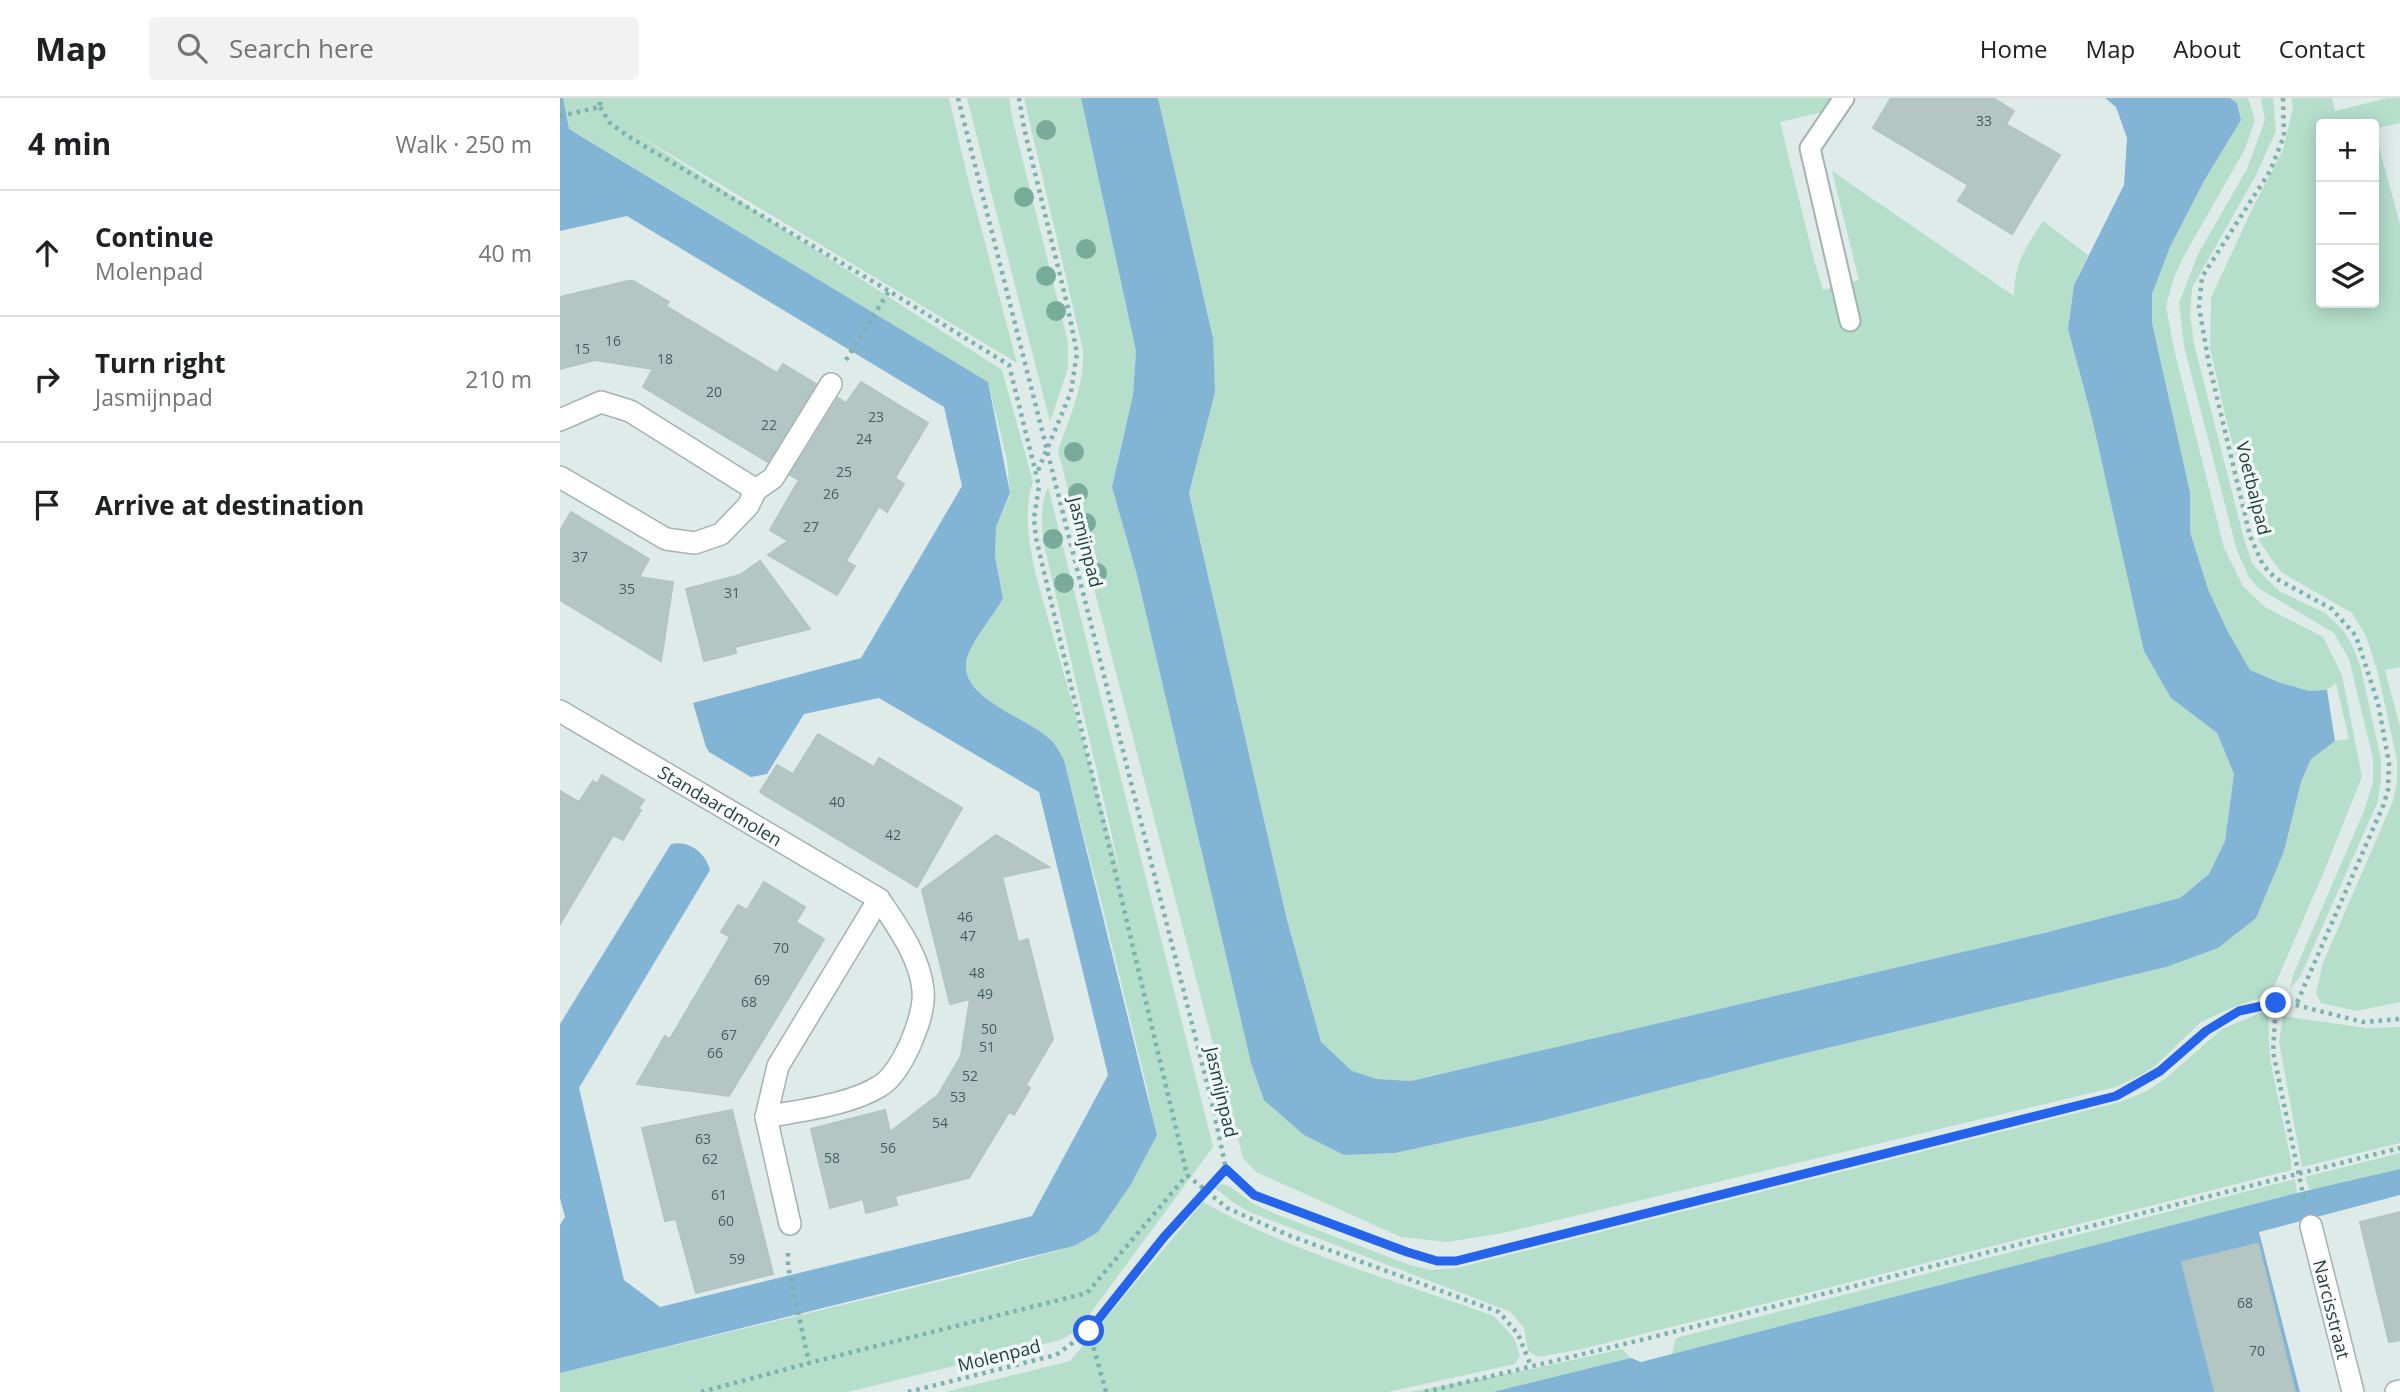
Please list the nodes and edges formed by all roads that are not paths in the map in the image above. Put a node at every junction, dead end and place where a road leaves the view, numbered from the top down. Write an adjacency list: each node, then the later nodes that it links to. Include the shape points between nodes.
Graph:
1 (1844, 98): 2 (lane, via 1810,148)
2 (1850, 321)
3 (831, 384): 6 (street, via 773,478)
4 (560, 420): 6 (street, via 601,402 630,411)
5 (560, 477): 6 (street, via 666,539 695,543 721,534 748,506)
6 (756, 490)
7 (560, 711): 8 (street, Standaardmolen)
8 (878, 899): 9 (street, via 778,1066); 9 (street, Standaardmolen, via 915,960 924,992 917,1028 903,1059 882,1085 846,1100)
9 (766, 1118): 10 (street)
10 (790, 1224)
11 (2311, 1226): 12 (street, Narcisstraat)
12 (2353, 1392)

